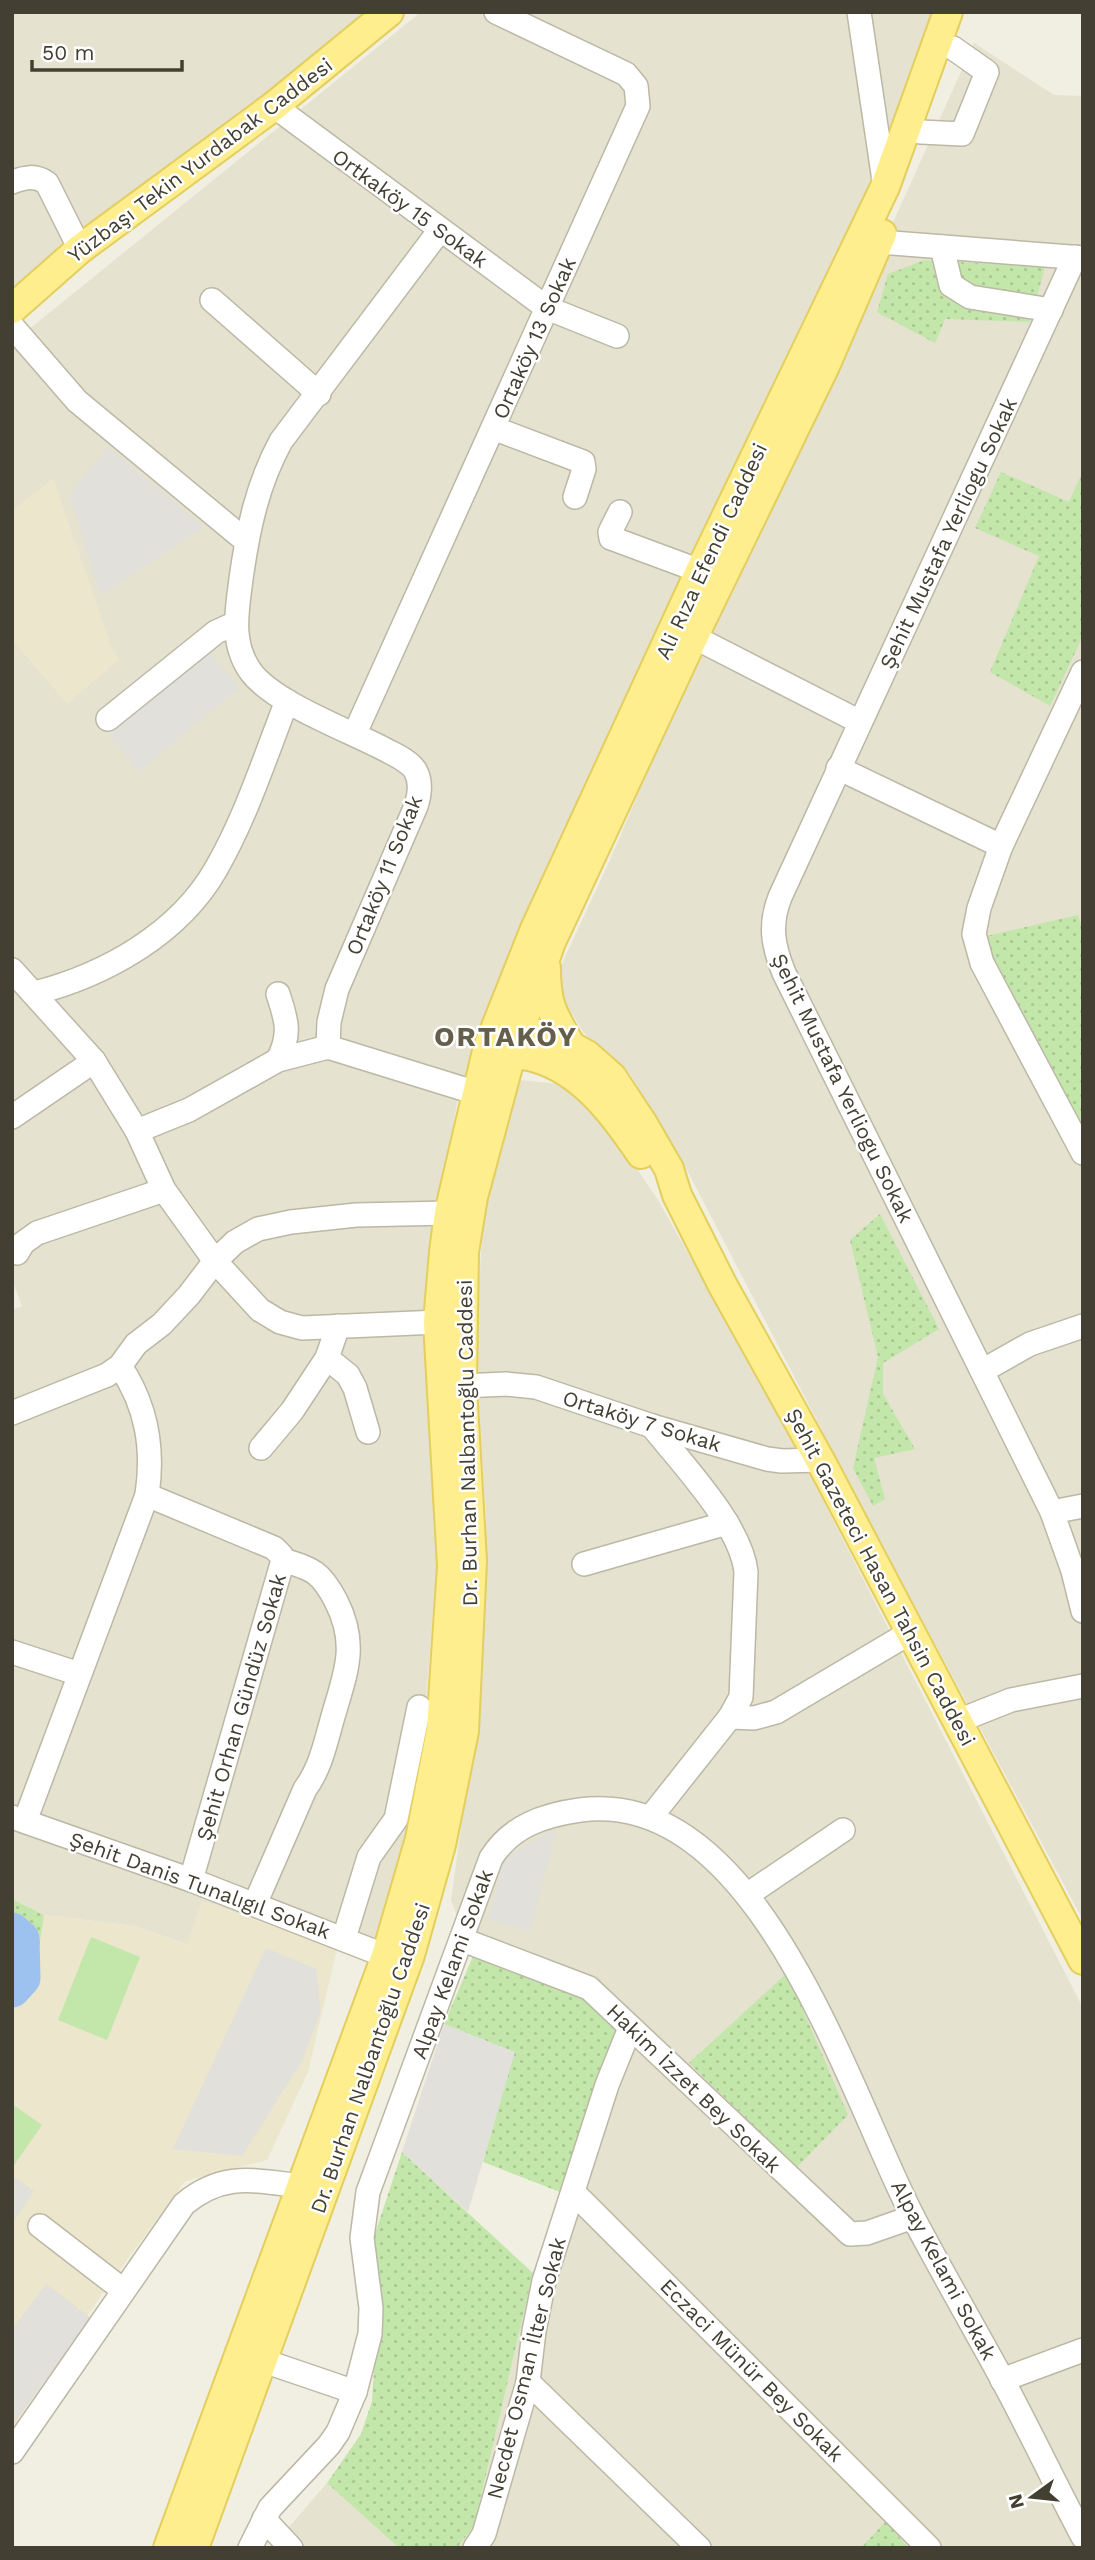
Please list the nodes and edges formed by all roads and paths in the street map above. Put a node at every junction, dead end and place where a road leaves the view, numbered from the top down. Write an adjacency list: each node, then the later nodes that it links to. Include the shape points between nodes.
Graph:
1 (389, 12): 7 (main road, Yüzbaşı Tekin Yurdabak Caddesi)
2 (496, 12): 17 (street, Ortaköy 13 Sokak, via 618,69 631,79 638,96 636,114)
3 (859, 12): 10 (street)
4 (948, 12): 10 (main road, Ali Rıza Efendi Caddesi)
5 (967, 12): 6 (main road, Ali Rıza Efendi Caddesi)
6 (953, 48): 8 (main road, Ali Rıza Efendi Caddesi); 8 (street, via 987,72 962,134)
7 (274, 106): 11 (street, Ortkaköy 15 Sokak); 14 (main road, Yüzbaşı Tekin Yurdabak Caddesi)
8 (921, 132): 12 (main road, Ali Rıza Efendi Caddesi)
9 (12, 182): 14 (street, via 38,177 47,183)
10 (885, 187): 27 (main road, Ali Rıza Efendi Caddesi)
11 (440, 230): 17 (street, Ortkaköy 15 Sokak); 22 (street)
12 (880, 242): 13 (street); 29 (main road, Ali Rıza Efendi Caddesi)
13 (942, 247): 15 (street); 19 (street, via 951,285 960,292)
14 (80, 249): 18 (main road, Yüzbaşı Tekin Yurdabak Caddesi)
15 (1079, 257): 19 (street, Şehit Mustafa Yerliogu Sokak)
16 (212, 300): 22 (street)
17 (547, 308): 21 (street, Ortkaköy 15 Sokak); 23 (street, Ortaköy 13 Sokak)
18 (12, 309)
19 (1051, 310): 33 (street, Şehit Mustafa Yerliogu Sokak)
20 (12, 326): 26 (street, via 77,401)
21 (617, 336)
22 (319, 394): 26 (street, via 272,458)
23 (493, 428): 24 (street, via 583,462); 34 (street, Ortaköy 13 Sokak)
24 (575, 497)
25 (620, 512): 27 (street, via 611,538)
26 (246, 541): 28 (street)
27 (699, 571): 40 (main road, Ali Rıza Efendi Caddesi, via 535,929)
28 (236, 623): 31 (street, Ortaköy 11 Sokak, via 249,669); 32 (street, via 216,632)
29 (694, 637): 33 (street); 37 (main road, Ali Rıza Efendi Caddesi)
30 (1083, 672): 36 (street)
31 (288, 701): 34 (street, Ortaköy 11 Sokak); 38 (street, via 230,843 196,897 146,944 86,977)
32 (108, 719)
33 (860, 722): 35 (street, Şehit Mustafa Yerliogu Sokak)
34 (355, 733): 42 (street, Ortaköy 11 Sokak, via 410,765 420,787 416,806 337,989)
35 (838, 768): 36 (street); 60 (street, Şehit Mustafa Yerliogu Sokak, via 776,906 773,941 784,973)
36 (1001, 846): 49 (street, via 976,917 975,943)
37 (546, 958): 40 (main road, Ali Rıza Efendi Caddesi); 41 (main road, via 546,995)
38 (20, 981): 45 (street)
39 (278, 994): 44 (street, via 287,1042)
40 (509, 1025): 41 (main road, Şehit Gazeteci Hasan Tahsin Caddesi); 43 (main road, Ali Rıza Efendi Caddesi)
41 (572, 1045): 51 (main road, Şehit Gazeteci Hasan Tahsin Caddesi, via 612,1077 669,1169)
42 (328, 1047): 44 (street); 46 (street)
43 (499, 1051): 46 (main road, Ali Rıza Efendi Caddesi); 51 (main road, Şehit Gazeteci Hasan Tahsin Caddesi, via 533,1057 577,1079 596,1095 659,1179)
44 (278, 1060): 48 (street, via 189,1110)
45 (94, 1061): 47 (street); 48 (street)
46 (487, 1095): 52 (main road, Dr. Burhan Nalbantoğlu Caddesi); 61 (main road, Dr. Burhan Nalbantoğlu Caddesi, via 464,1252)
47 (12, 1116)
48 (137, 1131): 50 (street)
49 (1083, 1153)
50 (164, 1190): 53 (street, via 37,1233); 54 (street)
51 (677, 1195): 66 (main road, Şehit Gazeteci Hasan Tahsin Caddesi)
52 (449, 1213): 54 (street, via 291,1222 258,1229); 55 (main road, Dr. Burhan Nalbantoğlu Caddesi)
53 (17, 1253)
54 (215, 1261): 56 (street, via 250,1300 279,1322 302,1328); 59 (street)
55 (438, 1322): 56 (street); 89 (main road, Dr. Burhan Nalbantoğlu Caddesi, via 452,1566 441,1730 420,1839)
56 (338, 1325): 58 (street)
57 (1083, 1326): 60 (street, via 1030,1343)
58 (327, 1359): 64 (street, via 348,1375); 65 (street)
59 (120, 1367): 62 (street); 67 (street, via 134,1387 147,1425 151,1469)
60 (982, 1371): 69 (street, Şehit Mustafa Yerliogu Sokak)
61 (462, 1386): 63 (street, Ortaköy 7 Sokak, via 536,1388); 98 (main road, Dr. Burhan Nalbantoğlu Caddesi, via 472,1561 464,1731 441,1845 410,1955)
62 (12, 1413)
63 (652, 1426): 66 (street, Ortaköy 7 Sokak, via 767,1459); 70 (street)
64 (368, 1433)
65 (261, 1448)
66 (820, 1460): 74 (main road, Şehit Gazeteci Hasan Tahsin Caddesi)
67 (147, 1495): 71 (street, Şehit Orhan Gündüz Sokak, via 274,1548); 76 (street)
68 (1083, 1506): 69 (street)
69 (1052, 1512): 73 (street, Şehit Mustafa Yerliogu Sokak)
70 (727, 1522): 72 (street); 79 (street, via 744,1556 746,1572 743,1687)
71 (283, 1560): 84 (street, Şehit Orhan Gündüz Sokak); 86 (street, via 311,1568 328,1587 345,1619 350,1644 316,1774 305,1789)
72 (584, 1564)
73 (1083, 1611)
74 (911, 1632): 79 (street, via 776,1712 754,1718); 80 (main road, Şehit Gazeteci Hasan Tahsin Caddesi)
75 (12, 1652): 76 (street)
76 (79, 1674): 82 (street)
77 (1083, 1686): 80 (street, via 997,1704)
78 (419, 1707): 87 (street, via 396,1819 369,1857)
79 (730, 1717): 81 (street)
80 (958, 1721): 90 (main road, Şehit Gazeteci Hasan Tahsin Caddesi)
81 (650, 1818): 85 (street, Alpay Kelami Sokak, via 695,1845); 88 (street, Alpay Kelami Sokak, via 617,1809 593,1809 543,1818 517,1830 491,1858)
82 (19, 1819): 84 (street, Şehit Danis Tunalıgıl Sokak)
83 (843, 1830): 85 (street)
84 (191, 1880): 86 (street, Şehit Danis Tunalıgıl Sokak)
85 (747, 1895): 94 (street, Alpay Kelami Sokak, via 797,1970 828,2029)
86 (255, 1904): 87 (street, Şehit Danis Tunalıgıl Sokak)
87 (344, 1938): 89 (street, Şehit Danis Tunalıgıl Sokak)
88 (463, 1940): 91 (street, Hakim İzzet Bey Sokak, via 589,1988); 101 (street, Alpay Kelami Sokak, via 368,2192 362,2238 371,2320)
89 (386, 1956): 92 (main road, Dr. Burhan Nalbantoğlu Caddesi)
90 (1083, 1960)
91 (630, 2028): 93 (street, Necdet Osman İlter Sokak); 94 (street, Hakim İzzet Bey Sokak, via 850,2234)
92 (302, 2186): 96 (street, via 243,2179 202,2191 184,2204); 106 (main road, Dr. Burhan Nalbantoğlu Caddesi)
93 (574, 2193): 100 (street, Necdet Osman İlter Sokak, via 544,2281); 111 (street, Eczaci Münür Bey Sokak)
94 (913, 2217): 99 (street, Alpay Kelami Sokak)
95 (40, 2227): 96 (street)
96 (123, 2290): 102 (street)
97 (1083, 2350): 99 (street)
98 (264, 2361): 101 (street); 107 (main road, Dr. Burhan Nalbantoğlu Caddesi)
99 (1002, 2380): 104 (street, Alpay Kelami Sokak)
100 (527, 2382): 105 (street, Necdet Osman İlter Sokak); 110 (street)
101 (355, 2392): 103 (street, Alpay Kelami Sokak, via 329,2445)
102 (12, 2452)
103 (264, 2519): 108 (street, Alpay Kelami Sokak); 109 (street)
104 (1083, 2537)
105 (485, 2543)
106 (168, 2548)
107 (194, 2548)
108 (250, 2548)
109 (291, 2548)
110 (699, 2548)
111 (929, 2548)

